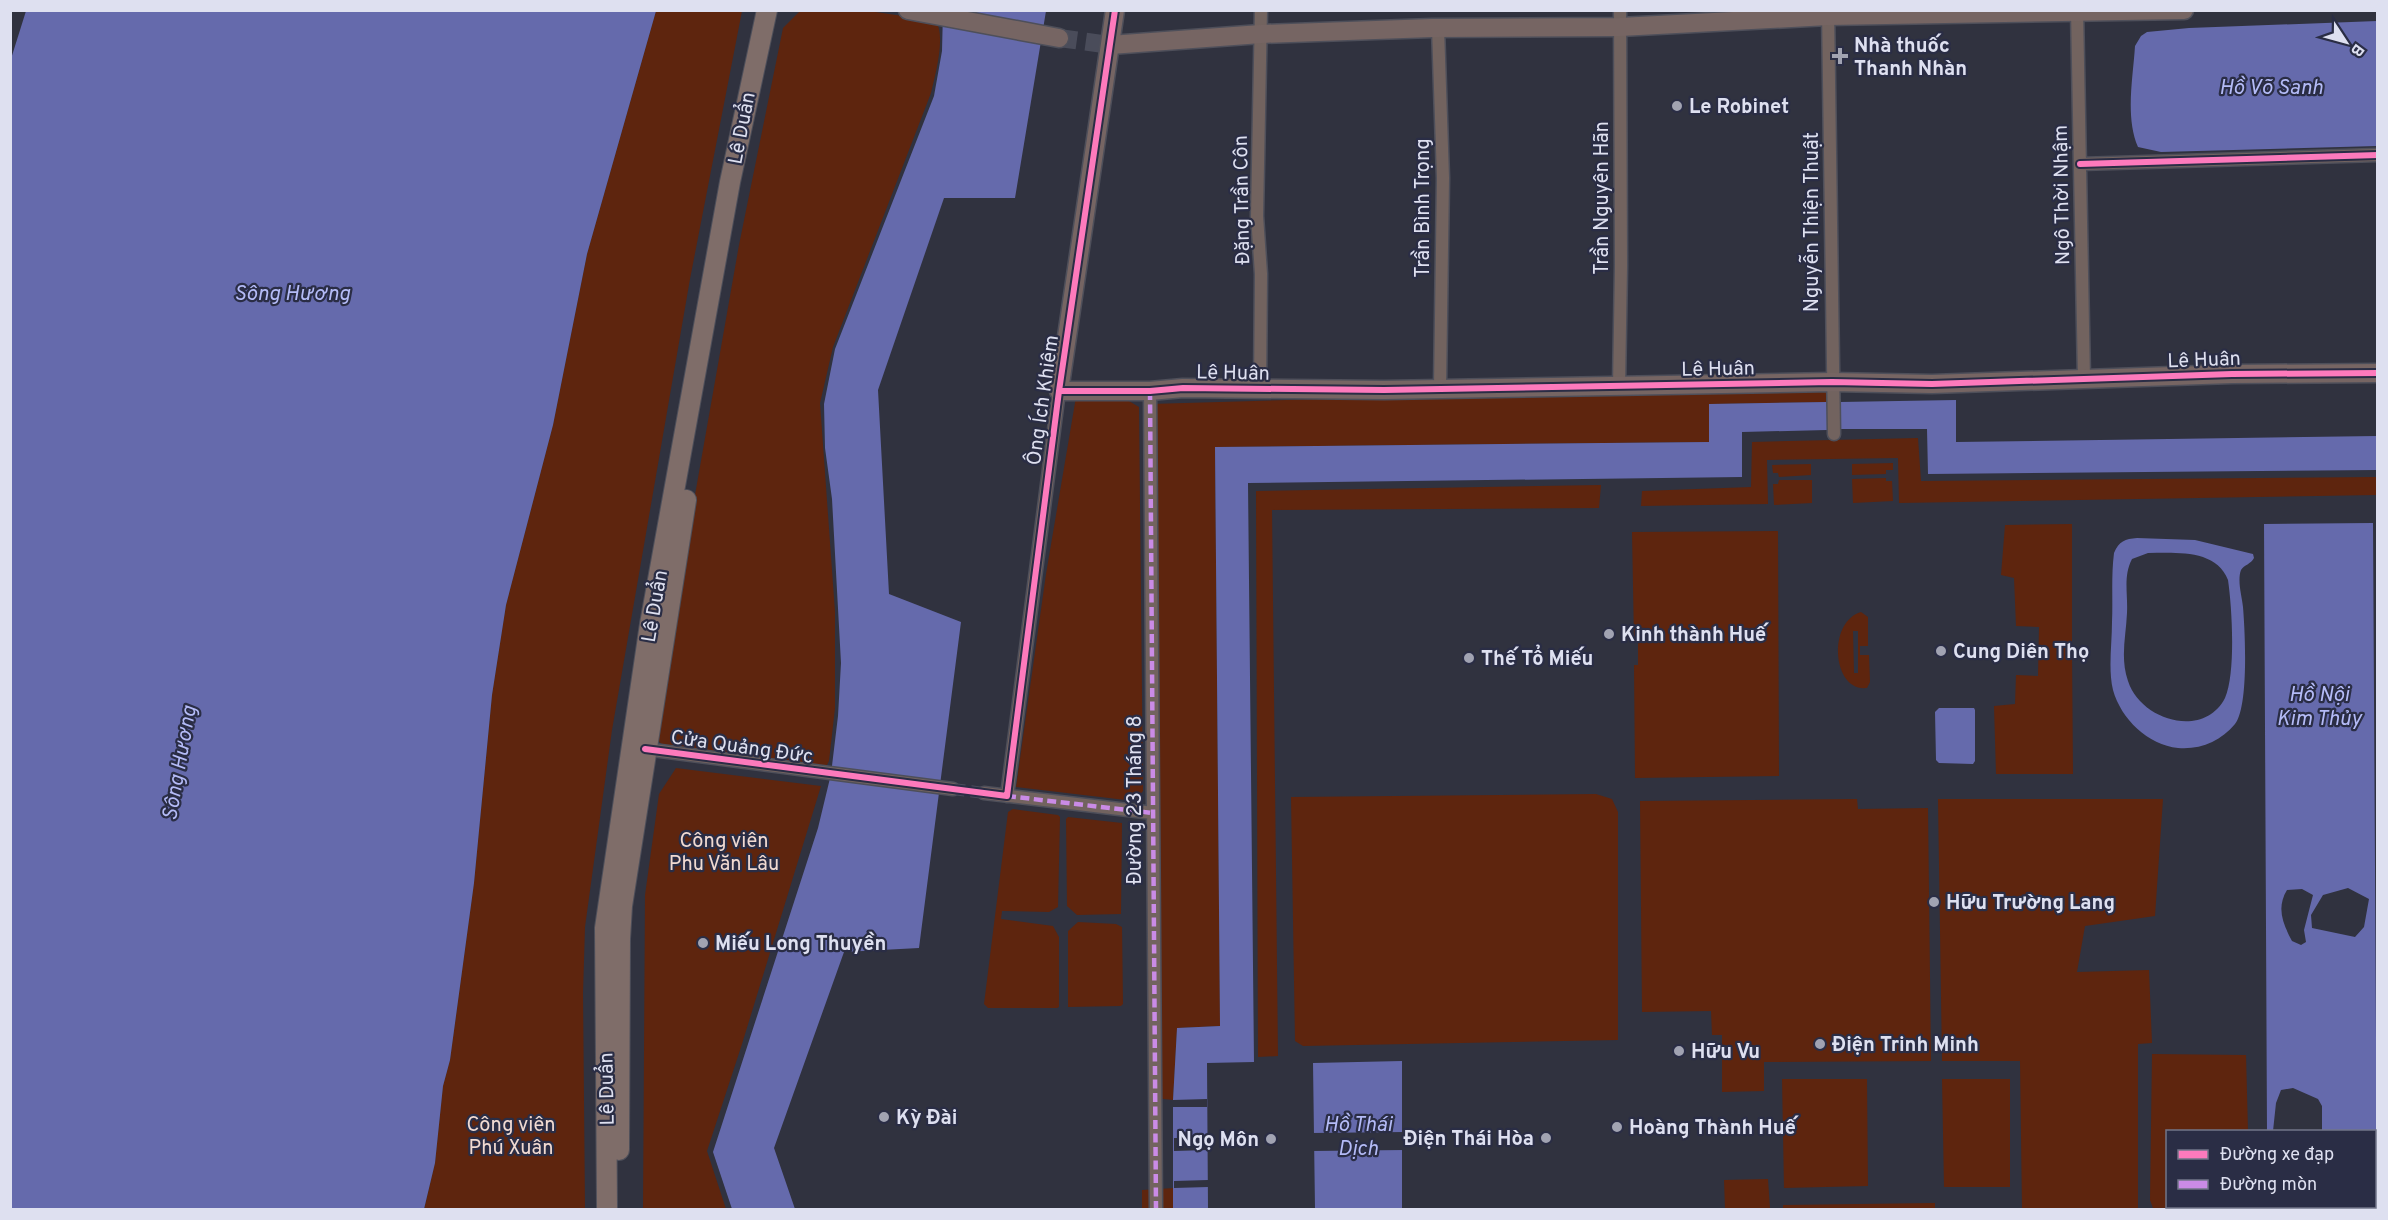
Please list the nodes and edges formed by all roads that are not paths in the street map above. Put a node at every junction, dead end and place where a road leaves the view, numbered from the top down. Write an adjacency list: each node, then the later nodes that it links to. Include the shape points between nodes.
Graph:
1 (766, 10): 25 (main road, Lê Duẩn, via 730,182 650,624)
2 (780, 10): 25 (main road, Lê Duẩn, via 734,224 671,588)
3 (908, 10): 12 (street)
4 (1115, 10): 13 (street, Ông Ích Khiêm)
5 (1261, 10): 11 (street, Đặng Trần Côn)
6 (2184, 10): 7 (street)
7 (2077, 11): 8 (street); 15 (street, Ngô Thời Nhậm)
8 (1828, 13): 9 (street); 18 (street, Nguyễn Thiện Thuật)
9 (1620, 19): 10 (street); 19 (street, Trần Nguyên Hãn)
10 (1438, 28): 11 (street); 20 (street, Trần Bình Trọng, via 1443,178)
11 (1261, 34): 13 (street); 21 (street, Đặng Trần Côn, via 1257,216)
12 (1059, 38)
13 (1110, 45): 22 (street, Ông Ích Khiêm)
14 (2378, 155): 15 (street)
15 (2080, 164): 17 (street, Ngô Thời Nhậm)
16 (2378, 373): 17 (street, Lê Huân)
17 (2084, 379): 18 (street, Lê Huân, via 1932,384)
18 (1832, 382): 19 (street, Lê Huân); 24 (street, Nguyễn Thiện Thuật)
19 (1619, 386): 20 (street, Lê Huân)
20 (1440, 387): 21 (street, Lê Huân)
21 (1260, 389): 23 (street, Lê Huân)
22 (1059, 391): 23 (street, Lê Huân); 28 (street, Ông Ích Khiêm)
23 (1150, 391): 29 (street, Đường 23 Tháng 8)
24 (1834, 434)
25 (638, 748): 26 (street, Cửa Quảng Đức); 30 (main road, Lê Duẩn, via 606,928); 31 (main road, Lê Duẩn, via 620,939)
26 (953, 789)
27 (984, 793): 28 (street)
28 (1007, 795): 29 (street)
29 (1153, 813): 32 (street, Đường 23 Tháng 8)
30 (607, 1209)
31 (619, 1209)
32 (1156, 1209)

